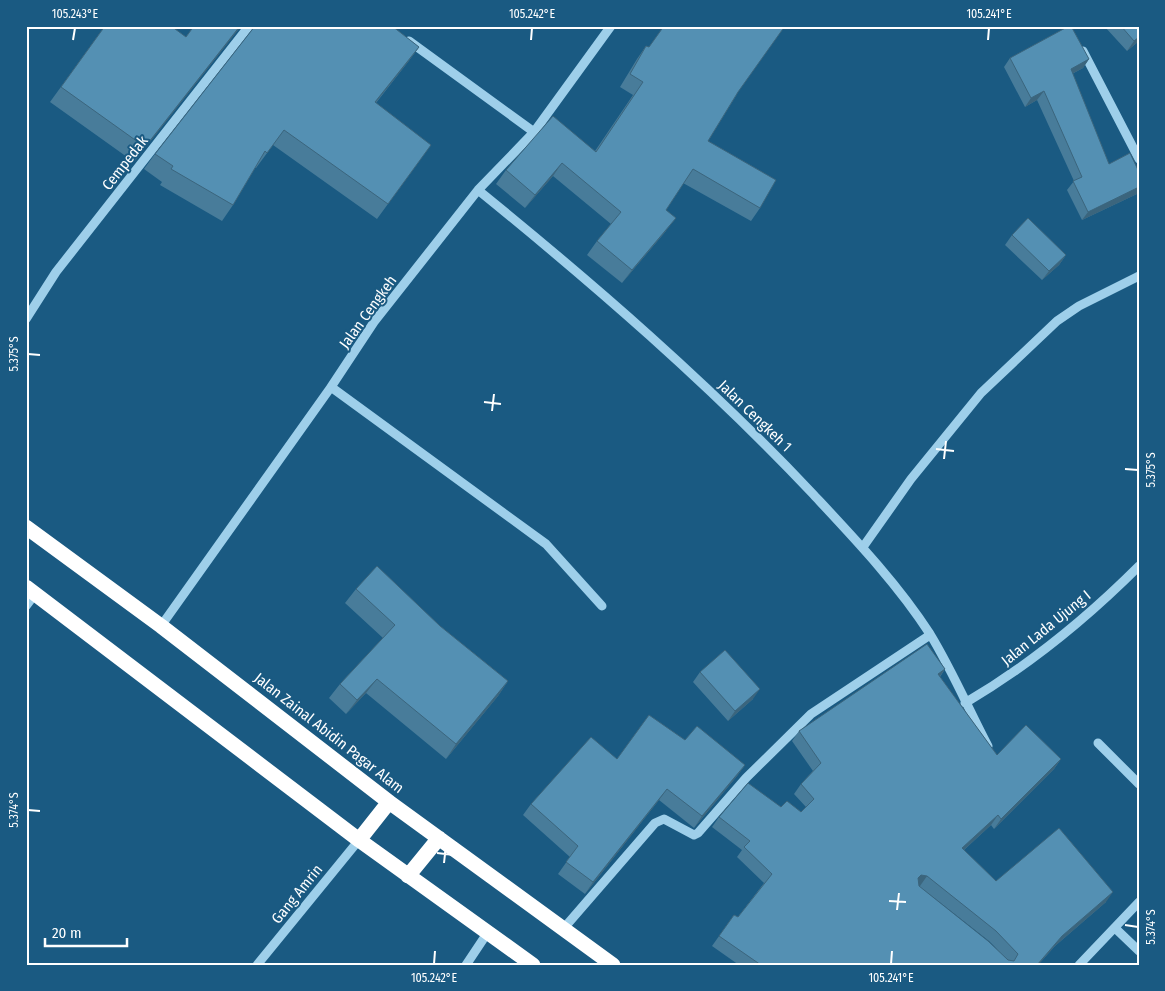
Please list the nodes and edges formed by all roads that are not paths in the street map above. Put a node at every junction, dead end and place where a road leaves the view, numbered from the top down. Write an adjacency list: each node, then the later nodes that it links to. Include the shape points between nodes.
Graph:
1 (249, 26): 9 (street, Cempedak, via 56,272)
2 (611, 26): 5 (street, Jalan Cengkeh)
3 (405, 38): 5 (street)
4 (1080, 45): 6 (street)
5 (534, 132): 7 (street, Jalan Cengkeh)
6 (1139, 158)
7 (478, 190): 10 (street, Jalan Cengkeh, via 374,322); 12 (street, Jalan Cengkeh 1, via 666,350 781,460)
8 (1139, 276): 12 (street, via 1079,306 1057,321 981,393 911,478)
9 (26, 319)
10 (332, 388): 16 (street, via 546,544); 17 (street, Jalan Cengkeh)
11 (26, 526): 17 (highway, Jalan Zainal Abidin Pagar Alam)
12 (863, 547): 18 (street, Jalan Cengkeh 1)
13 (1139, 566): 19 (street, Jalan Lada Ujung I, via 1045,648)
14 (31, 590): 15 (street); 25 (highway)
15 (26, 606)
16 (602, 606)
17 (161, 626): 23 (highway, Jalan Zainal Abidin Pagar Alam)
18 (930, 635): 19 (street, Jalan Cengkeh 1); 28 (street, via 811,714 746,778 698,833 694,835 664,820 655,824)
19 (965, 703): 21 (street, Jalan Cengkeh 1)
20 (1098, 743): 22 (street)
21 (991, 751)
22 (1139, 784)
23 (389, 802): 24 (highway, Jalan Zainal Abidin Pagar Alam); 25 (highway)
24 (439, 838): 26 (highway); 28 (highway, Jalan Zainal Abidin Pagar Alam)
25 (359, 840): 26 (highway); 32 (street, Gang Amrin)
26 (408, 876): 30 (highway)
27 (1139, 902): 29 (street)
28 (564, 928): 35 (highway, Jalan Zainal Abidin Pagar Alam)
29 (1115, 928): 31 (street); 36 (street)
30 (488, 932): 33 (street); 34 (highway)
31 (1139, 951)
32 (257, 965)
33 (466, 965)
34 (533, 965)
35 (613, 965)
36 (1079, 965)

